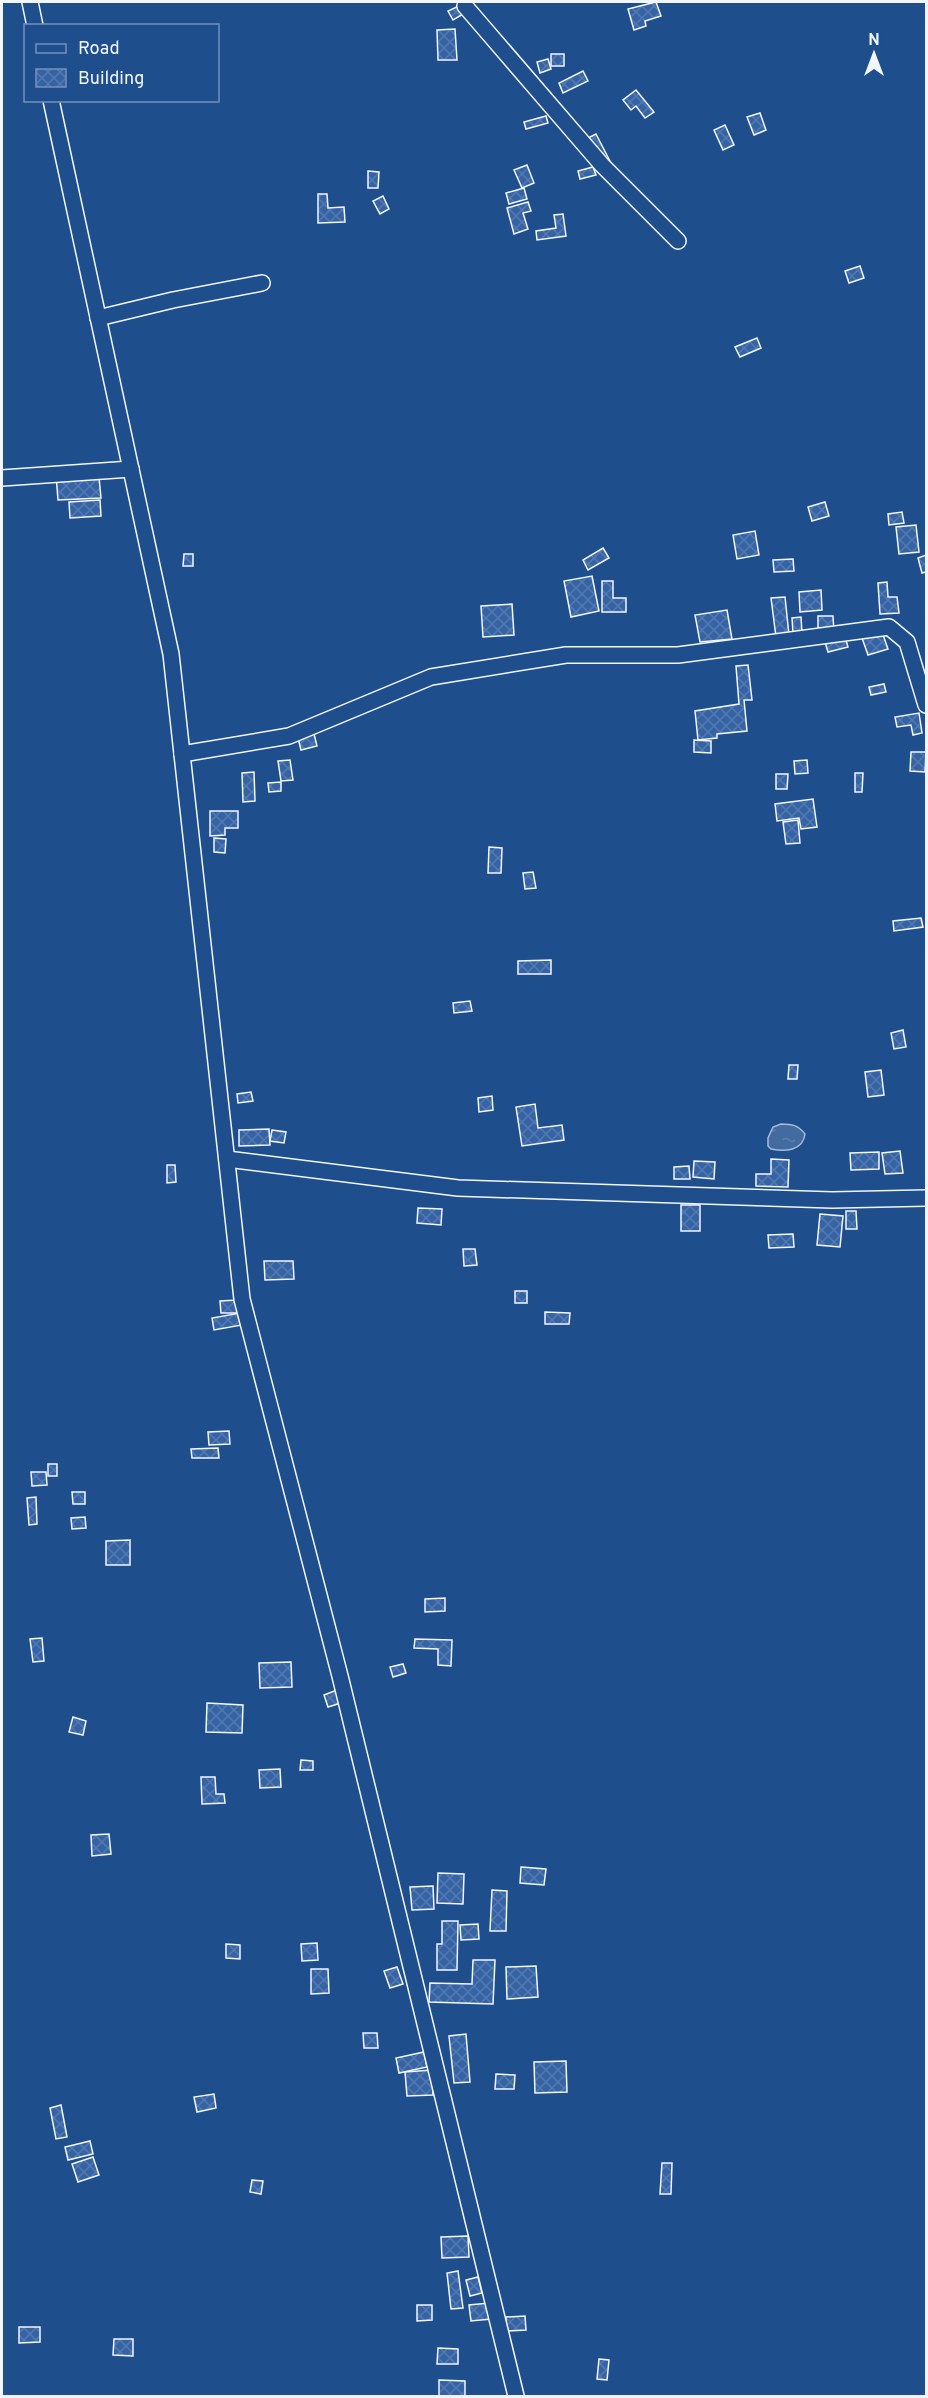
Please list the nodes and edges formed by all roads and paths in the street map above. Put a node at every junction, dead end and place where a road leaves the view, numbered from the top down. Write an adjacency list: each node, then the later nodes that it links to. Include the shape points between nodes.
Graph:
1 (30, 2): 3 (street)
2 (465, 3): 5 (street, via 602,165)
3 (35, 24)
4 (51, 102): 7 (street)
5 (678, 241)
6 (262, 283): 7 (street)
7 (98, 318): 8 (street)
8 (131, 469): 9 (street); 11 (street, via 171,654)
9 (2, 478)
10 (927, 705): 11 (street, via 907,642 889,627 678,655 566,655 431,677 289,736)
11 (182, 754): 12 (street)
12 (227, 1159): 13 (street, via 458,1188 832,1200); 14 (street, via 242,1299 340,1676)
13 (927, 1198)
14 (516, 2397)

